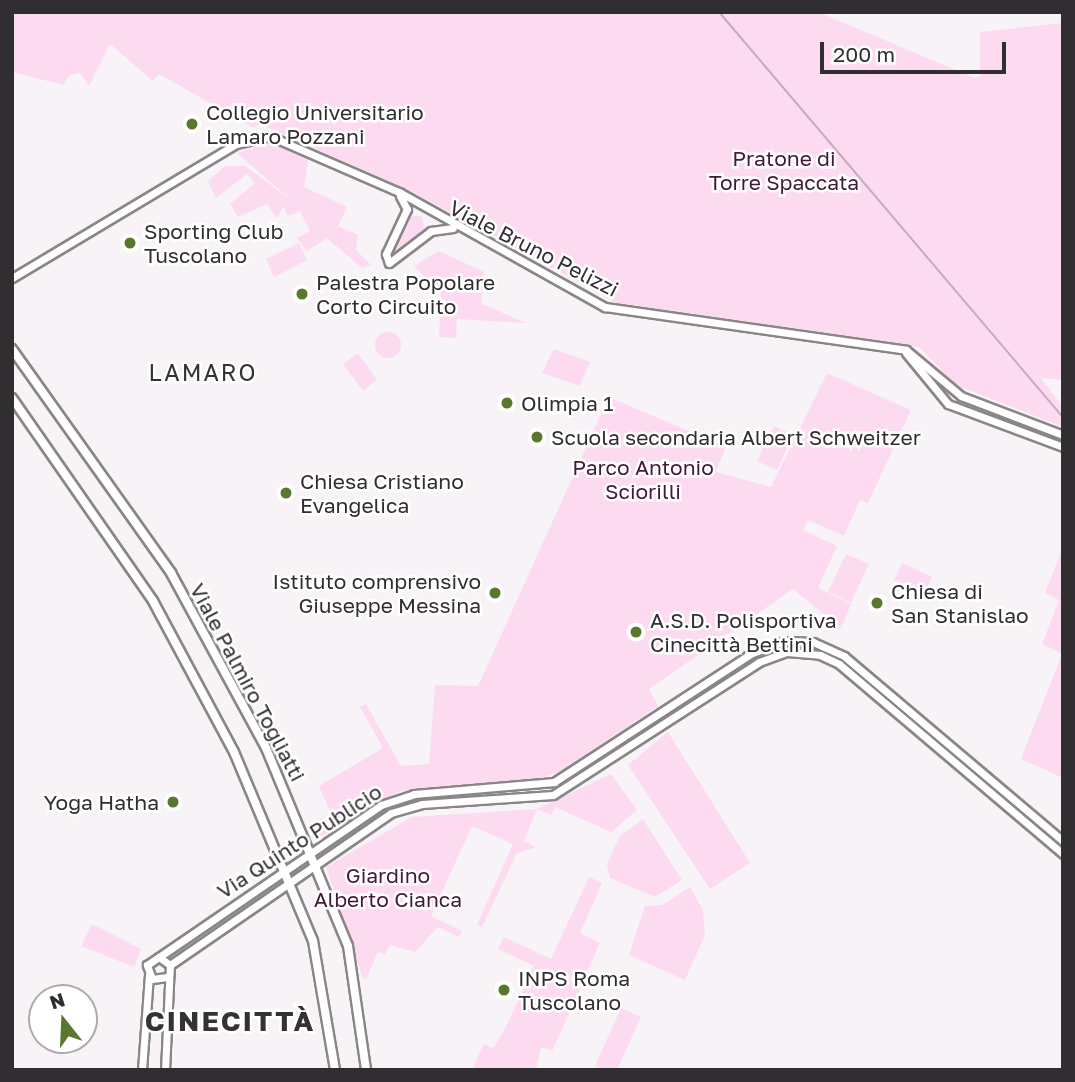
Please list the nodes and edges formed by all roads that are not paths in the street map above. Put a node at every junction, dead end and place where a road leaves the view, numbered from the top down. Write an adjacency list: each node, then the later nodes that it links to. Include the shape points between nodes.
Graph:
1 (395, 190): 2 (street, Viale Bruno Pelizzi); 2 (street, via 407,209 386,254 389,263 434,229); 3 (street, Viale Bruno Pelizzi, via 277,138 257,136)
2 (457, 229): 4 (street, Viale Bruno Pelizzi, via 614,310)
3 (12, 278)
4 (896, 348): 7 (street, Viale Bruno Pelizzi, via 924,359 965,398); 8 (street, via 914,359 948,404)
5 (12, 349): 12 (main road, Viale Palmiro Togliatti, via 171,573 257,730)
6 (12, 398): 15 (main road, Viale Palmiro Togliatti, via 157,608 232,745)
7 (1063, 435)
8 (1063, 447)
9 (613, 745): 10 (street); 11 (street, Via Quinto Publicio, via 750,654 784,641 834,649); 12 (street, Via Quinto Publicio, via 541,787 393,800)
10 (614, 758): 13 (street, Via Quinto Publicio, via 779,653 827,657); 14 (street, Via Quinto Publicio, via 542,799 401,809)
11 (1063, 841)
12 (312, 851): 14 (main road, Viale Palmiro Togliatti); 15 (street, Via Quinto Publicio)
13 (1063, 853)
14 (317, 863): 16 (street, Via Quinto Publicio); 24 (main road, Viale Palmiro Togliatti, via 353,967)
15 (286, 869): 16 (main road, Viale Palmiro Togliatti); 17 (street, Via Quinto Publicio)
16 (291, 881): 18 (street, Via Quinto Publicio); 23 (main road, Viale Palmiro Togliatti, via 325,985)
17 (159, 957): 18 (street); 19 (street, via 149,962)
18 (170, 965): 20 (street)
19 (149, 975): 20 (street); 21 (street)
20 (167, 977): 22 (street)
21 (142, 1070)
22 (165, 1070)
23 (335, 1070)
24 (366, 1070)

